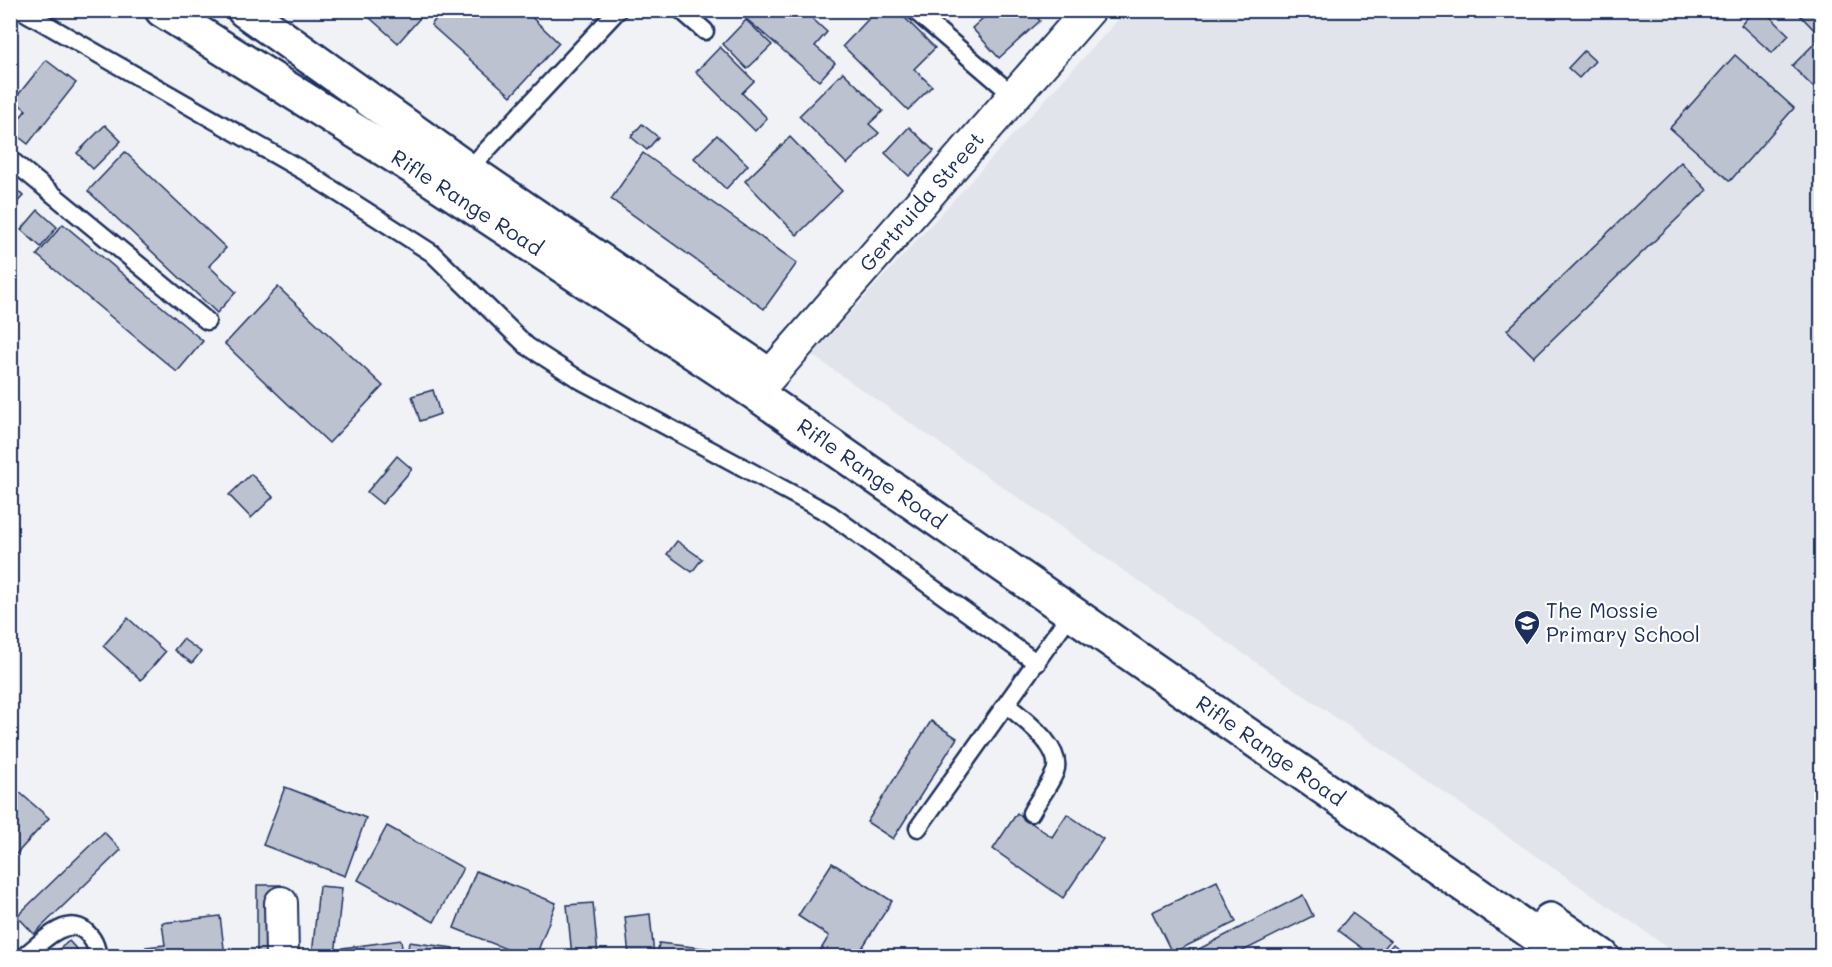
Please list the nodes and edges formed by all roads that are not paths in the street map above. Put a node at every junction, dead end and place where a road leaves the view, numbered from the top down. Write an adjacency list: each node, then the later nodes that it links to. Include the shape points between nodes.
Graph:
1 (21, 10): 15 (lane, via 307,173 432,253 527,346 580,380 830,514)
2 (162, 10): 13 (main road, Rifle Range Road)
3 (244, 10): 11 (main road, Rifle Range Road)
4 (618, 10): 11 (lane)
5 (681, 10): 8 (lane)
6 (914, 10): 9 (lane)
7 (1089, 10): 9 (street, Gertruida Street)
8 (705, 31)
9 (1014, 96): 13 (street, Gertruida Street)
10 (10, 159): 12 (lane)
11 (468, 170): 13 (main road, Rifle Range Road)
12 (207, 321)
13 (762, 385): 14 (main road, Rifle Range Road); 24 (main road, Rifle Range Road)
14 (1071, 613): 15 (lane); 23 (main road, Rifle Range Road)
15 (1036, 663): 16 (lane)
16 (1007, 705): 17 (lane, via 1047,742 1056,756 1056,770); 18 (lane)
17 (1031, 813)
18 (918, 828)
19 (281, 903): 22 (street)
20 (24, 957): 21 (lane, via 58,930 76,926 88,933)
21 (97, 957)
22 (282, 957)
23 (1566, 957)
24 (1602, 957)

